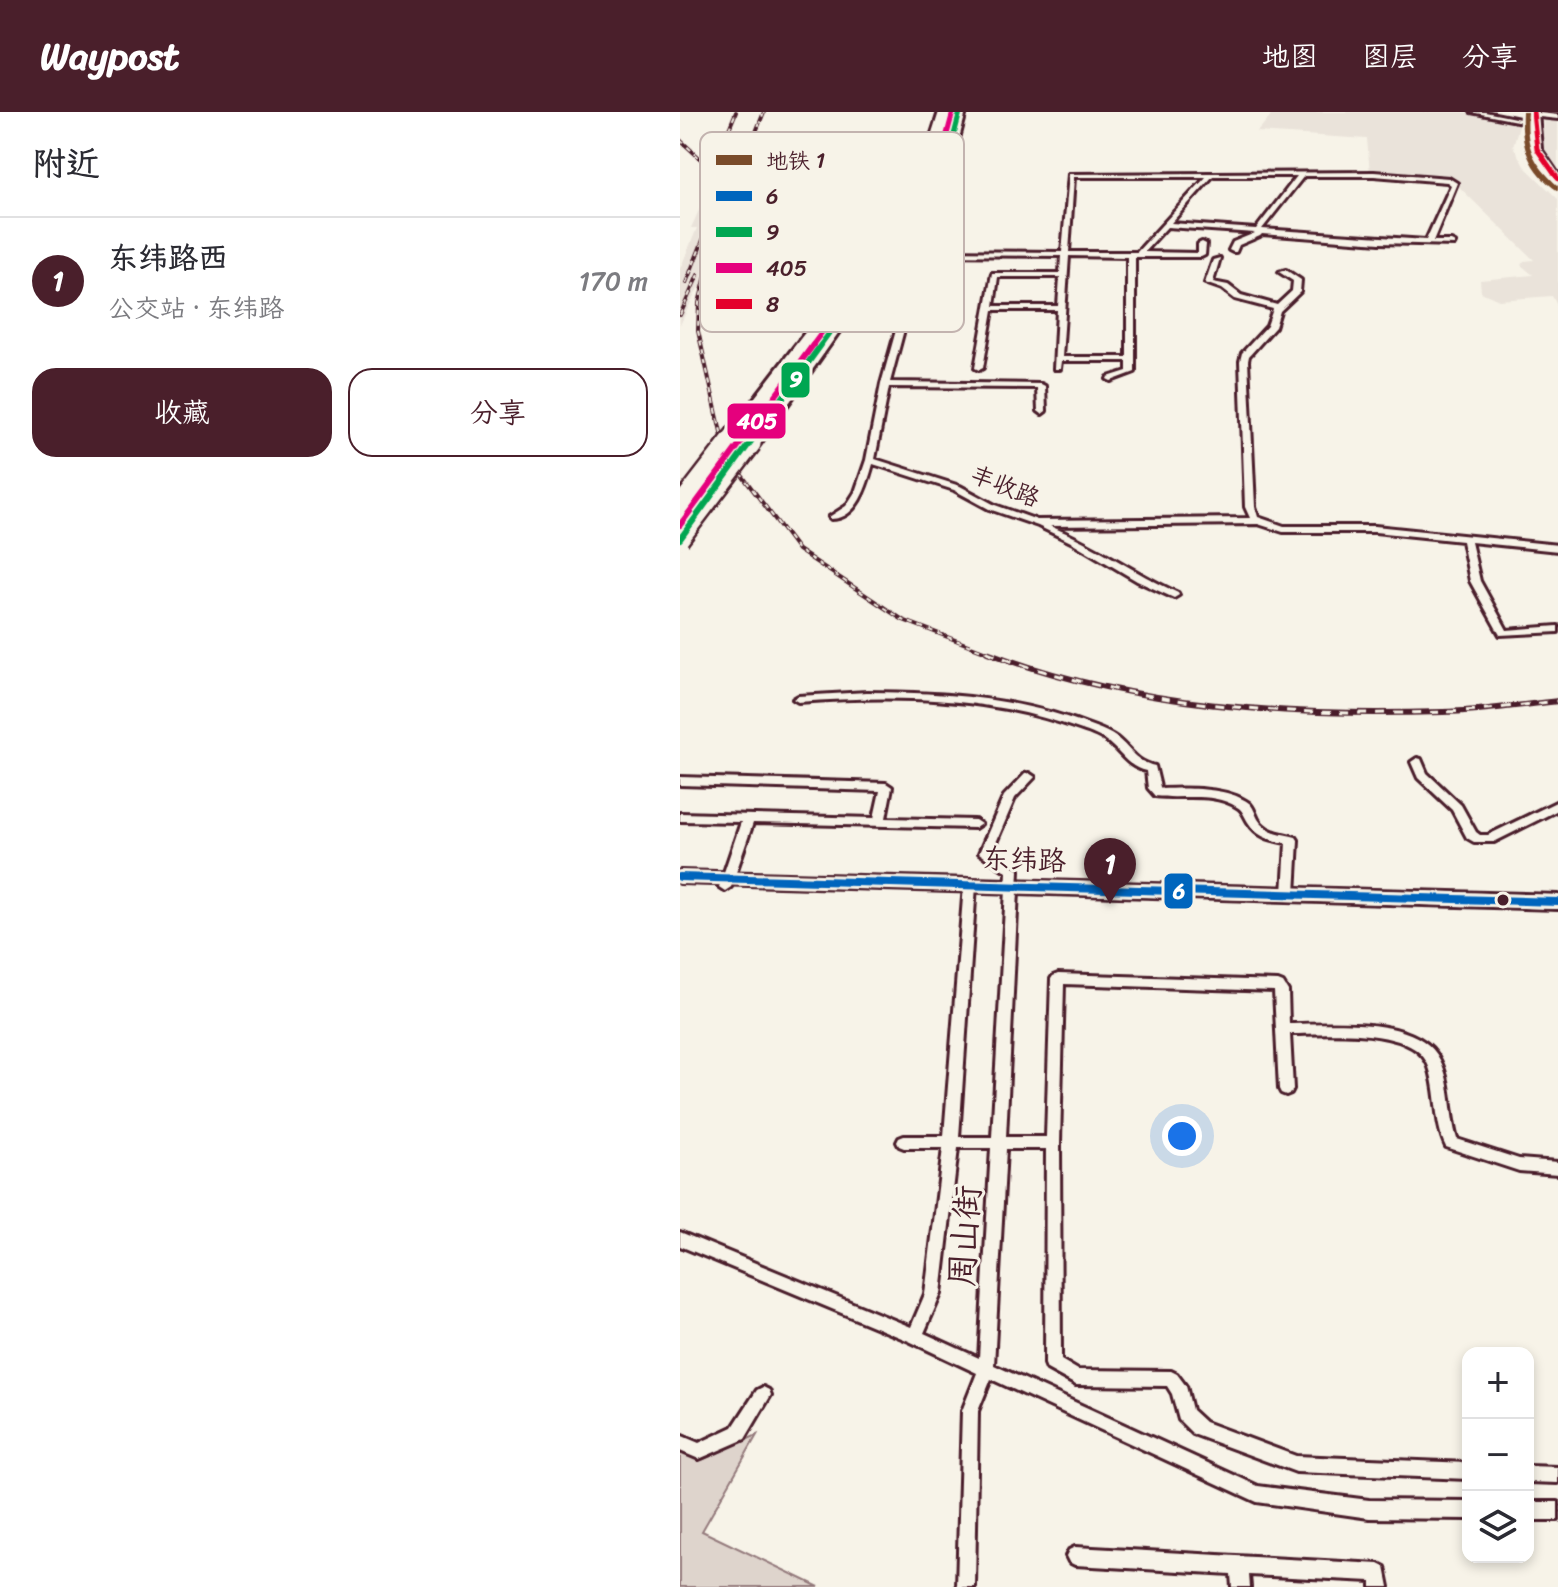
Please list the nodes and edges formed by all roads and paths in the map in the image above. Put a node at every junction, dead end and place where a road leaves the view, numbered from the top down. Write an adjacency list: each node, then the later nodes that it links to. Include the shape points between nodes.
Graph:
1 (945, 112): 6 (highway)
2 (960, 112): 7 (highway)
3 (1474, 112): 4 (street)
4 (1533, 116): 5 (street); 10 (main road, via 1532,144)
5 (1558, 117)
6 (939, 132)
7 (956, 132)
8 (1212, 174): 9 (street); 11 (street); 18 (street, via 1071,175)
9 (1302, 174): 12 (street); 13 (street, via 1453,182)
10 (1558, 179)
11 (1168, 225): 12 (street); 19 (street)
12 (1258, 233): 13 (street); 16 (street)
13 (1428, 243): 14 (street)
14 (1451, 243)
15 (1202, 244): 19 (street, via 1201,255)
16 (1233, 250)
17 (964, 253): 18 (street)
18 (1064, 254): 19 (street); 22 (street)
19 (1135, 254): 29 (street)
20 (1217, 260): 25 (street, via 1209,283)
21 (1283, 272): 25 (street, via 1298,284)
22 (1063, 275): 23 (street, via 995,275); 24 (street)
23 (990, 308): 24 (street); 30 (street)
24 (1061, 308): 29 (street, via 1058,363)
25 (1278, 308): 37 (street, via 1271,327 1244,361 1250,507)
26 (817, 332): 35 (highway, bridge)
27 (828, 332): 39 (highway, bridge)
28 (900, 332): 32 (street)
29 (1131, 359): 31 (street, via 1131,372)
30 (979, 368)
31 (1111, 379)
32 (885, 384): 33 (street, via 1041,386); 34 (street)
33 (1042, 411)
34 (870, 460): 36 (street, via 860,492); 38 (street, 丰收路, via 957,488)
35 (680, 505)
36 (834, 517)
37 (1259, 521): 38 (street, 丰收路); 40 (street, 丰收路, via 1283,529 1375,529)
38 (1036, 523): 42 (street, via 1075,538)
39 (680, 539)
40 (1466, 539): 41 (street, 丰收路); 43 (street, via 1475,581 1504,633)
41 (1558, 548)
42 (1174, 595)
43 (1558, 629)
44 (798, 699): 58 (street, via 1003,703 1100,732 1135,765 1151,769 1159,793 1234,799 1246,806 1261,833 1292,840)
45 (1417, 762): 48 (street, via 1422,775 1457,808 1478,839 1490,839)
46 (1029, 777): 57 (street, via 1010,796 985,853 1013,870)
47 (680, 781): 51 (street, via 886,787)
48 (1558, 805)
49 (680, 817): 50 (street)
50 (748, 819): 51 (street); 54 (street)
51 (879, 822): 52 (street)
52 (975, 824)
53 (680, 877): 54 (main road, 东纬路)
54 (727, 882): 55 (main road, 东纬路); 56 (main road, 东纬路)
55 (680, 885)
56 (970, 889): 57 (main road, 东纬路); 64 (street, 周山街)
57 (1012, 890): 58 (main road, 东纬路); 60 (main road, 东纬路); 65 (street, 周山街)
58 (1289, 894): 59 (main road, 东纬路)
59 (1558, 902)
60 (1558, 910)
61 (1283, 1029): 62 (street); 66 (street, via 1281,991 1271,984 1058,979); 67 (street, via 1391,1032 1411,1038 1435,1061 1451,1143 1519,1165)
62 (1286, 1089)
63 (904, 1142): 64 (street)
64 (951, 1143): 65 (street); 69 (street, 周山街, via 933,1294)
65 (1000, 1143): 66 (street); 70 (street, 周山街)
66 (1053, 1143): 73 (street, via 1053,1364 1076,1377 1171,1379 1185,1414 1199,1428 1296,1464)
67 (1558, 1168)
68 (680, 1239): 69 (street)
69 (915, 1336): 70 (street)
70 (986, 1370): 76 (street, via 1257,1494 1369,1509); 81 (street, 周山街, via 970,1411)
71 (763, 1395): 72 (street, via 739,1433 699,1451)
72 (680, 1443)
73 (1462, 1471)
74 (1534, 1474): 75 (street)
75 (1558, 1475)
76 (1462, 1510)
77 (1534, 1511): 78 (street)
78 (1558, 1511)
79 (1075, 1556): 80 (street)
80 (1240, 1565): 82 (street); 83 (street, via 1379,1573)
81 (966, 1587)
82 (1241, 1587)
83 (1380, 1587)

